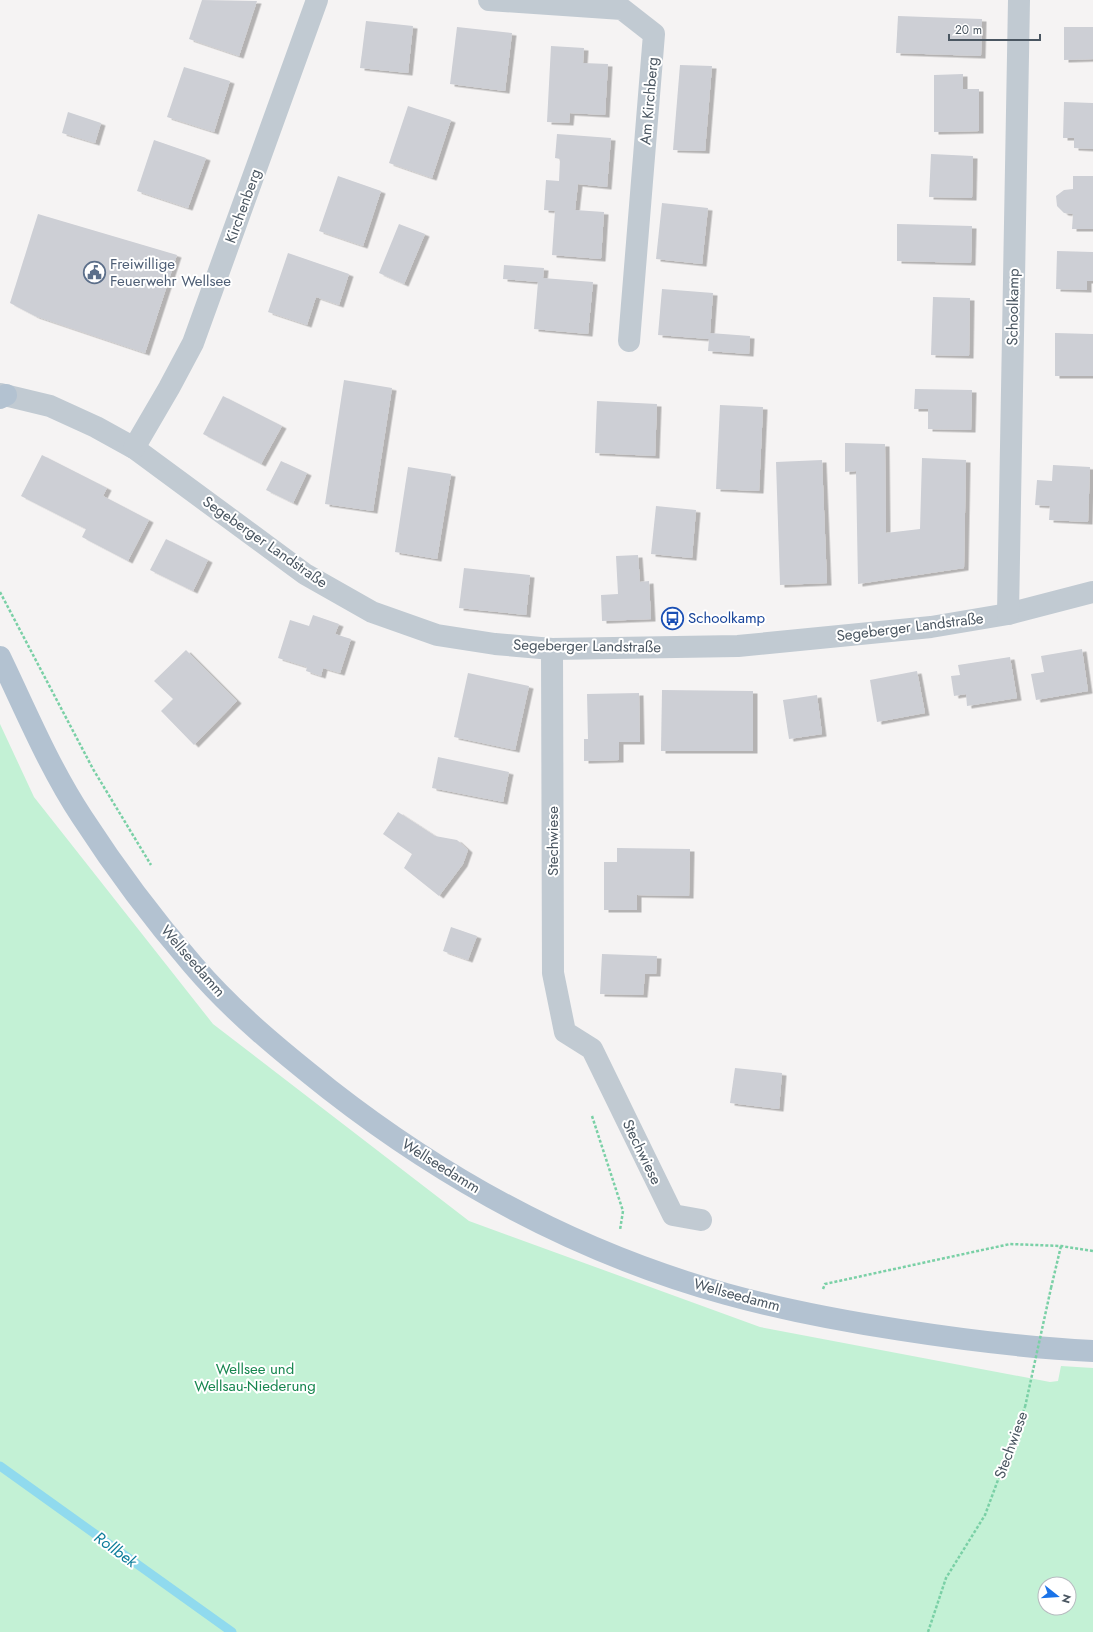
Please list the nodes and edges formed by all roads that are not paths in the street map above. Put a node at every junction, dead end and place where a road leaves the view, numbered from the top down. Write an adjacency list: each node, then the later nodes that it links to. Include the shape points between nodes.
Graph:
1 (317, 0): 6 (street, Kirchenberg, via 194,343)
2 (489, 0): 4 (street, Am Kirchberg, via 622,9 654,34)
3 (1019, 0): 8 (street, Schoolkamp)
4 (629, 341)
5 (2, 395): 6 (street, Segeberger Landstraße, via 50,406)
6 (134, 448): 9 (street, Segeberger Landstraße, via 305,574 372,612 437,635 495,644)
7 (1093, 592): 8 (street, Segeberger Landstraße)
8 (1008, 614): 9 (street, Segeberger Landstraße, via 931,627 738,646)
9 (552, 648): 11 (street, Stechwiese, via 553,973 565,1032 592,1049 673,1216)
10 (0, 657): 12 (main road, Wellseedamm, via 56,774 82,817 131,888 194,967 272,1045 356,1110 424,1157 495,1200 570,1237 672,1277 726,1294 842,1321 1006,1344)
11 (701, 1220)
12 (1093, 1351)

